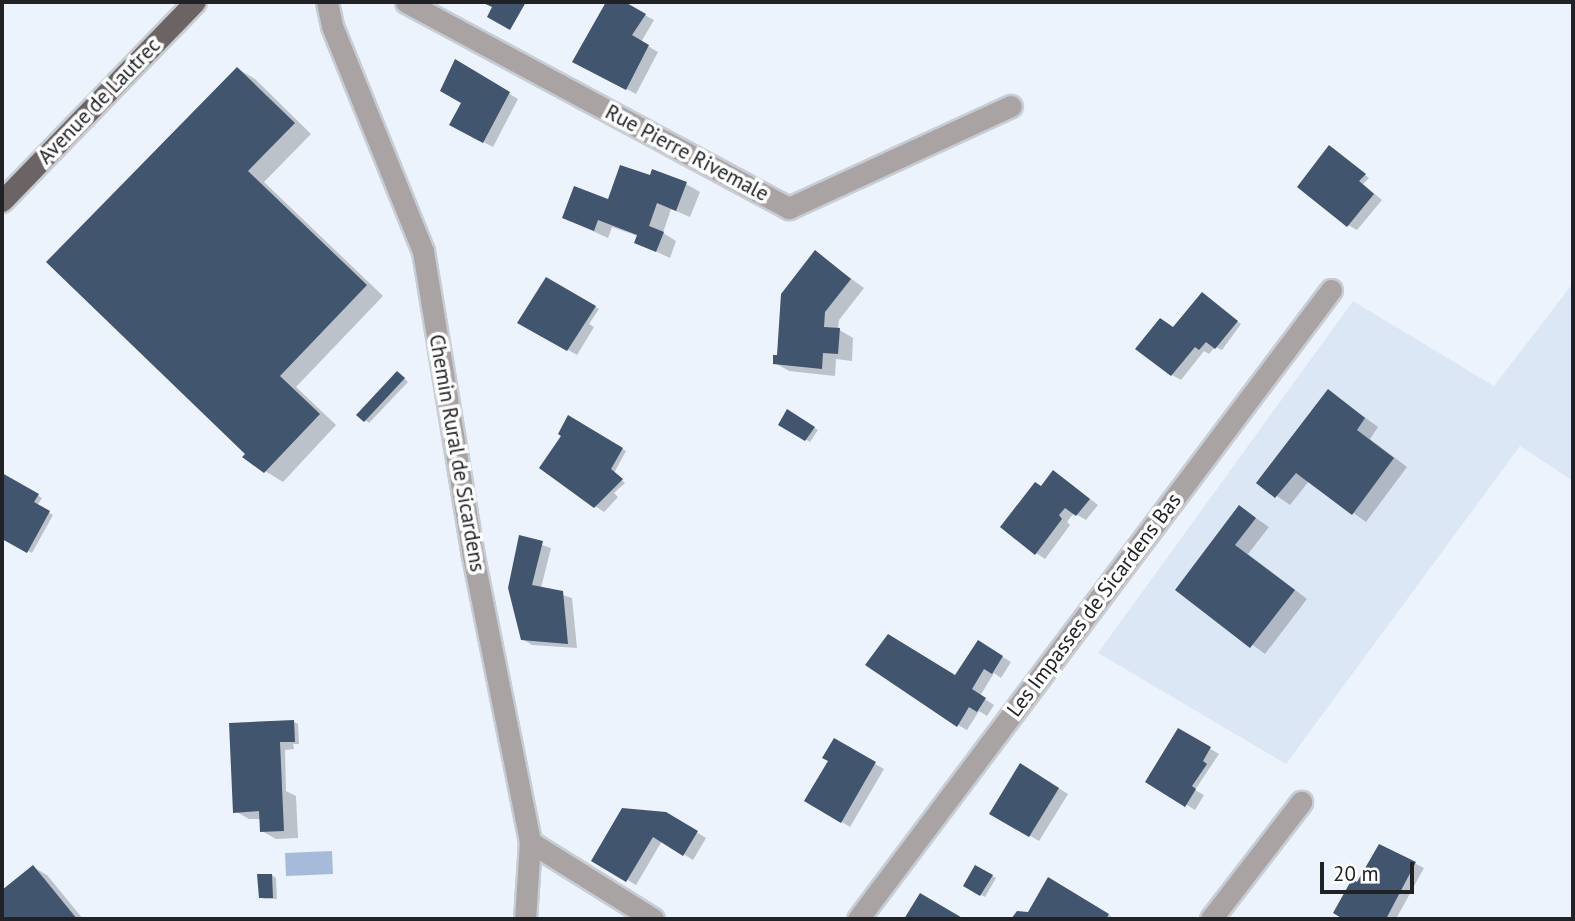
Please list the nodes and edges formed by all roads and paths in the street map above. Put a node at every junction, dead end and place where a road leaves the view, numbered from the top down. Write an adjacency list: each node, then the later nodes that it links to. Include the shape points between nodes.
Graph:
1 (195, 2): 5 (main road, Avenue de Lautrec)
2 (327, 2): 8 (street, Chemin Rural de Sicardens, via 332,26 423,251 472,551)
3 (406, 2): 4 (street, Rue Pierre Rivemale, via 789,208)
4 (1011, 106)
5 (2, 201)
6 (1331, 290): 11 (street, Les Impasses de Sicardens Bas)
7 (1301, 802): 12 (street)
8 (530, 842): 9 (street, Chemin Rural de Sicardens); 10 (street)
9 (525, 919)
10 (653, 919)
11 (858, 919)
12 (1211, 919)

